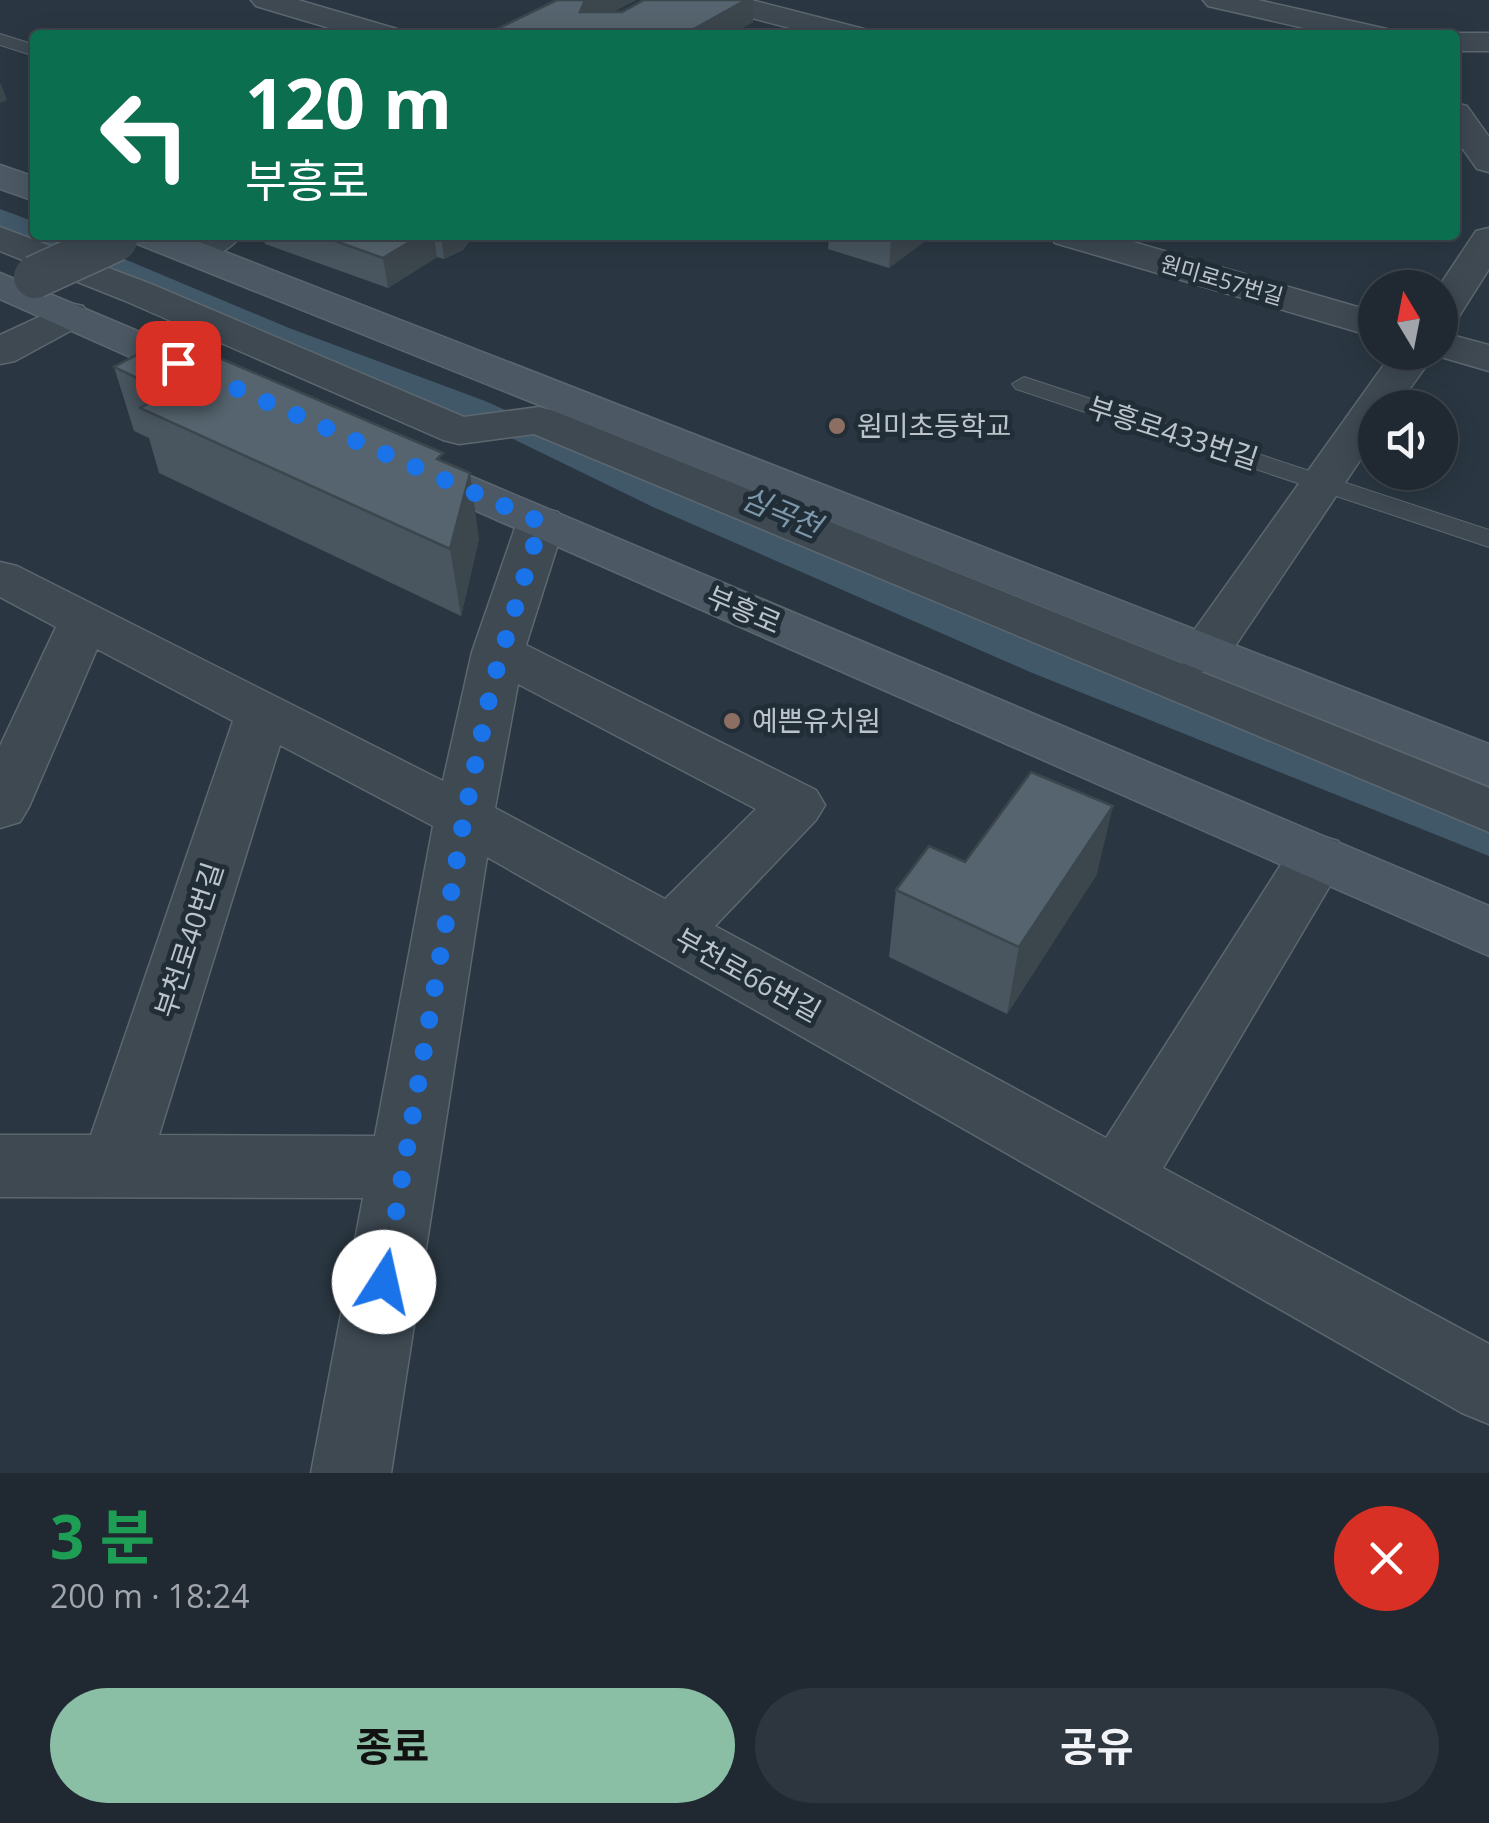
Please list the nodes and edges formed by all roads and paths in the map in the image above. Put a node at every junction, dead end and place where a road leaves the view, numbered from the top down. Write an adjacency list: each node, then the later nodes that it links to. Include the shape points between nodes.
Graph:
1 (266, 0): 5 (street)
2 (716, 0): 6 (street)
3 (1218, 0): 4 (street)
4 (1388, 27)
5 (369, 30)
6 (833, 30)
7 (0, 39): 10 (lane)
8 (1460, 42): 9 (street)
9 (1489, 42)
10 (30, 49)
11 (1460, 120): 12 (street)
12 (1489, 162)
13 (0, 176): 14 (street)
14 (30, 188)
15 (0, 238): 41 (street, via 459,430 539,420)
16 (158, 240): 20 (street, bridge)
17 (164, 240): 37 (street)
18 (1085, 240): 23 (street, 원미로57번길)
19 (1489, 240): 21 (street)
20 (15, 284): 22 (street)
21 (1458, 287)
22 (69, 315): 25 (street); 29 (street)
23 (1358, 320)
24 (1458, 349): 26 (street)
25 (0, 352)
26 (1489, 358)
27 (1402, 370): 31 (street)
28 (1024, 384): 31 (lane, 부흥로433번길)
29 (250, 395)
30 (360, 443): 32 (street, 부흥로)
31 (1321, 481): 33 (lane, 부흥로433번길); 37 (street)
32 (541, 522): 36 (street); 43 (street, 부흥로)
33 (1489, 539)
34 (0, 578): 35 (street, 부천로66번길)
35 (84, 621): 38 (street, 부천로66번길); 40 (street)
36 (498, 652): 42 (street); 44 (street, via 796,805)
37 (1203, 655): 39 (street)
38 (263, 713): 42 (street, 부천로66번길); 47 (street, 부천로40번길)
39 (1489, 766)
40 (0, 806)
41 (1489, 810)
42 (464, 818): 44 (street, 부천로66번길); 48 (street)
43 (1316, 857): 45 (street, 부흥로); 49 (street)
44 (671, 932): 49 (street, 부천로66번길)
45 (1489, 932)
46 (0, 1166): 47 (street)
47 (115, 1166): 48 (street)
48 (404, 1166): 51 (street)
49 (1118, 1180): 50 (street, 부천로66번길)
50 (1489, 1386)
51 (351, 1473)

